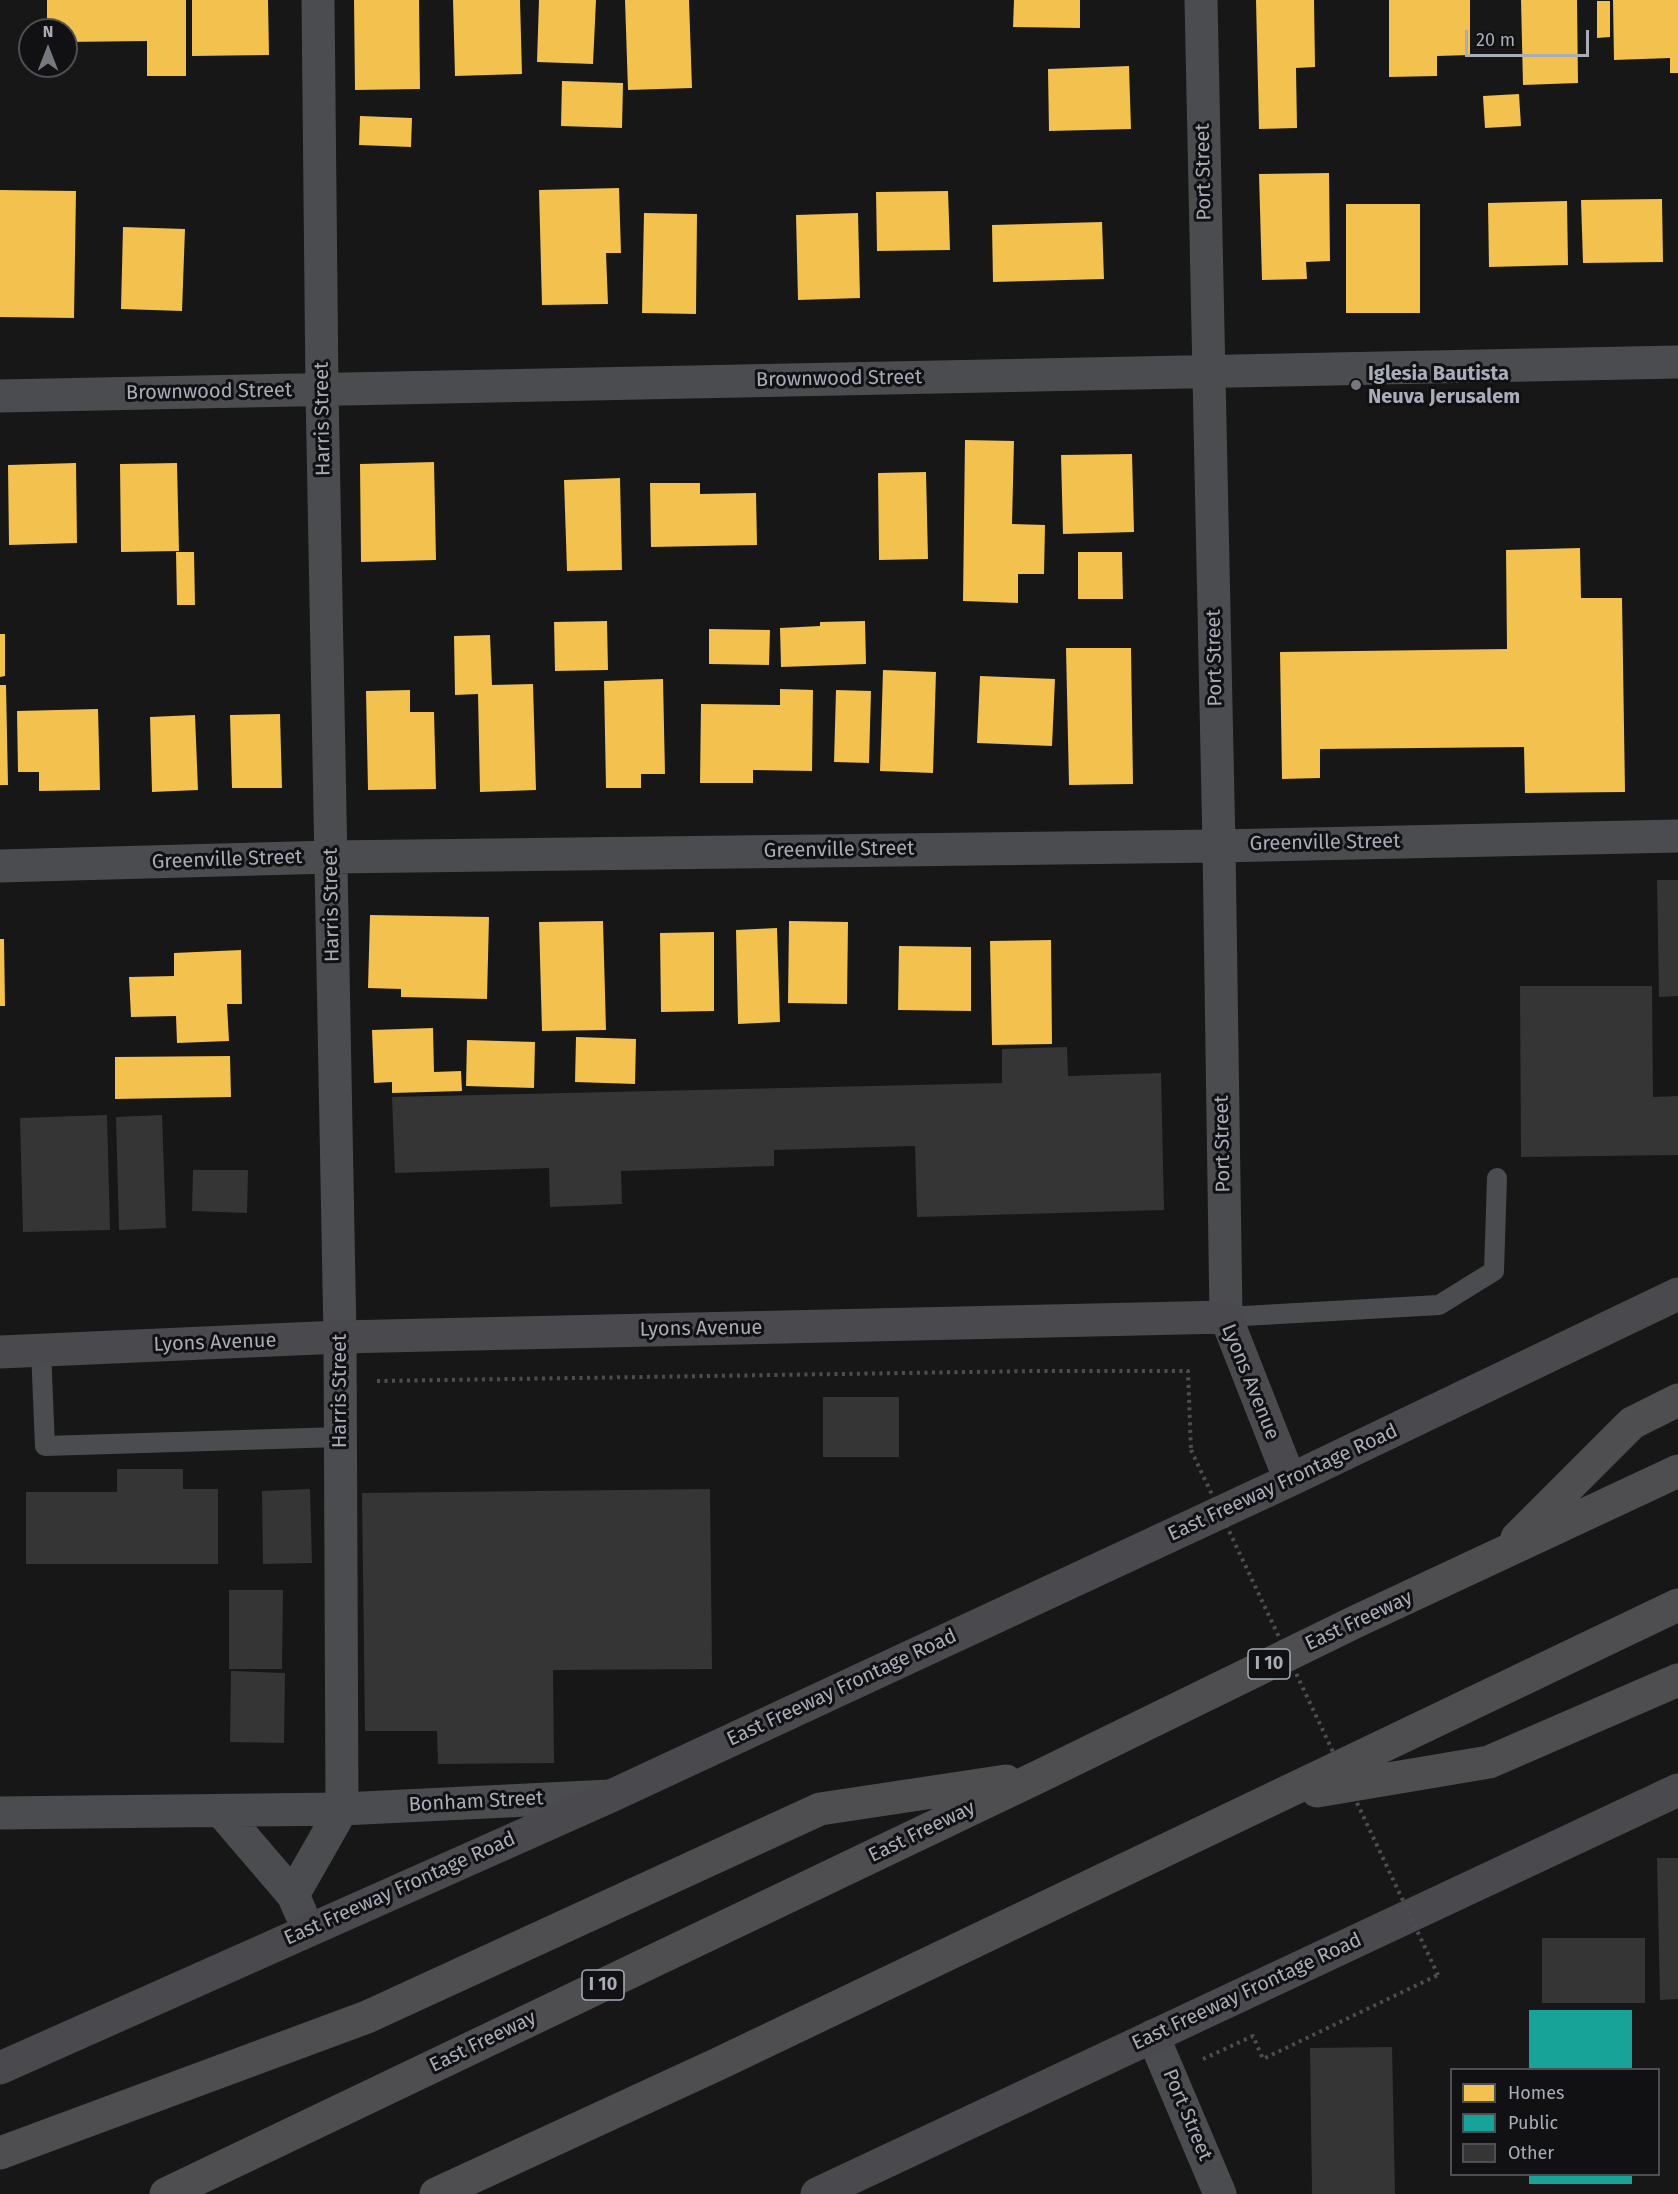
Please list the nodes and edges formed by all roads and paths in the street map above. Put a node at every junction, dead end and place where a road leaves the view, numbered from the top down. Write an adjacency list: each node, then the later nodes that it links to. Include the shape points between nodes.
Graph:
1 (318, 0): 5 (street, Harris Street)
2 (1201, 0): 4 (street, Port Street)
3 (1678, 362): 4 (street, Brownwood Street)
4 (1208, 371): 5 (street, Brownwood Street); 8 (street, Port Street)
5 (322, 390): 6 (street, Brownwood Street); 9 (street, Harris Street)
6 (0, 396)
7 (1678, 836): 8 (street, Greenville Street)
8 (1219, 846): 9 (street, Greenville Street); 13 (street, Port Street)
9 (331, 856): 10 (street, Greenville Street); 14 (street, Harris Street)
10 (0, 866)
11 (1497, 1178): 13 (lane, via 1494,1271 1439,1305)
12 (1678, 1294): 21 (main road, East Freeway Frontage Road)
13 (1226, 1317): 14 (main road, Lyons Avenue); 21 (main road, Lyons Avenue)
14 (340, 1337): 15 (main road, Lyons Avenue); 17 (street, Harris Street)
15 (41, 1350): 16 (main road, Lyons Avenue); 19 (lane, via 45,1446)
16 (0, 1352)
17 (340, 1382): 19 (street, Harris Street); 36 (path, bridge, via 1188,1371 1191,1450 1438,1975 1263,2059 1253,2036)
18 (1678, 1400): 22 (highway, via 1632,1423)
19 (340, 1437): 29 (street, Harris Street)
20 (1678, 1471): 22 (highway, East Freeway / I 10)
21 (1290, 1480): 27 (main road, East Freeway Frontage Road)
22 (1500, 1556): 25 (highway, East Freeway / I 10, via 1346,1626)
23 (1678, 1605): 28 (highway)
24 (1678, 1680): 28 (highway, via 1489,1762)
25 (1040, 1776): 38 (highway, via 820,1809 367,2017); 39 (highway, East Freeway / I 10)
26 (1678, 1790): 34 (main road, East Freeway Frontage Road)
27 (611, 1796): 29 (street, Bonham Street); 33 (main road, East Freeway Frontage Road)
28 (1277, 1798): 37 (highway)
29 (342, 1809): 30 (street, Bonham Street); 32 (street)
30 (221, 1811): 31 (street, Bonham Street); 32 (street)
31 (0, 1813)
32 (294, 1895): 33 (street)
33 (307, 1929): 35 (main road, East Freeway Frontage Road)
34 (1153, 2036): 36 (street, Port Street); 42 (main road, East Freeway Frontage Road)
35 (0, 2068)
36 (1169, 2074): 43 (street, Port Street)
37 (539, 2147): 40 (highway); 41 (highway)
38 (0, 2153)
39 (166, 2194)
40 (436, 2194)
41 (487, 2194)
42 (817, 2194)
43 (1221, 2194)

